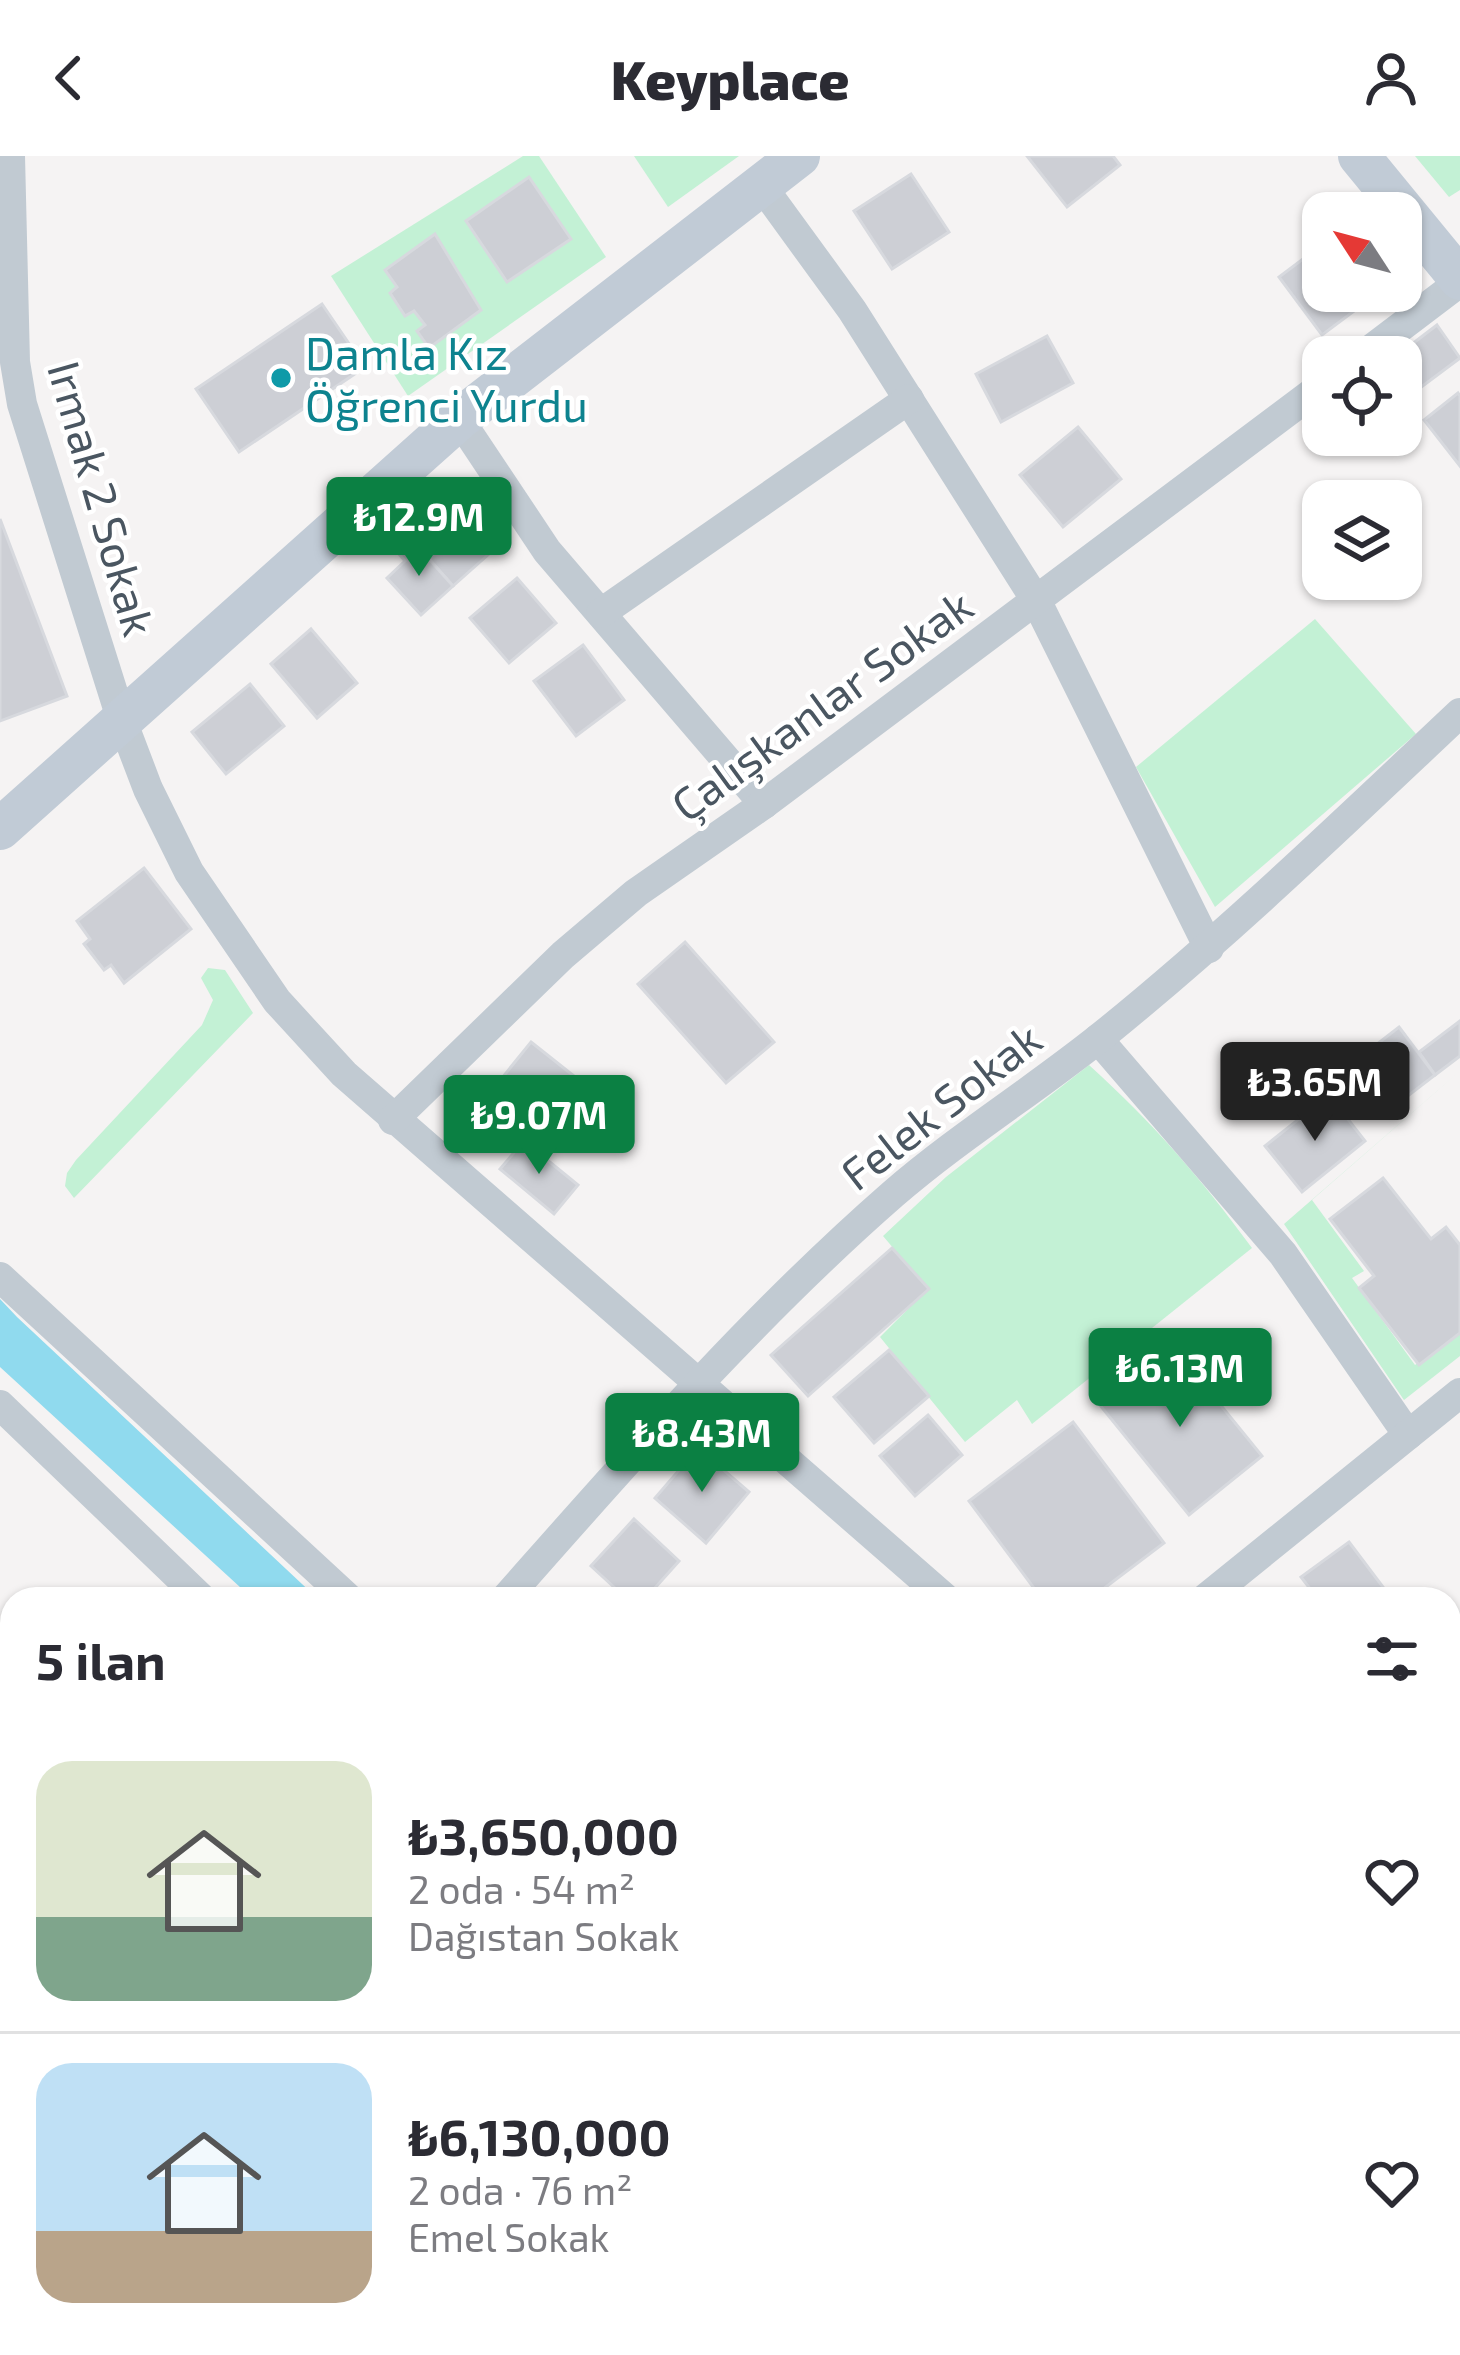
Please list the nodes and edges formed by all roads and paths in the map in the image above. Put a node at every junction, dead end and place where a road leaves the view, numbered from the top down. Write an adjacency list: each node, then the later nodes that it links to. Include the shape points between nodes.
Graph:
1 (10, 156): 13 (street, Irmak 2 Sokak, via 22,404)
2 (799, 156): 4 (street)
3 (1359, 156): 5 (street)
4 (761, 185): 7 (street); 9 (street)
5 (1460, 280): 6 (street)
6 (1387, 336)
7 (909, 399): 10 (street); 11 (street)
8 (1302, 402): 10 (street, Çalışkanlar Sokak)
9 (459, 419): 11 (street, via 547,551); 13 (street)
10 (1037, 602): 14 (street, Çalışkanlar Sokak); 16 (street)
11 (601, 613): 14 (street)
12 (1460, 713): 16 (street, Felek Sokak)
13 (121, 718): 15 (street); 18 (street, Irmak 2 Sokak, via 165,825 238,948 312,1040)
14 (764, 804): 18 (street, Çalışkanlar Sokak, via 592,930)
15 (0, 829)
16 (1209, 948): 17 (street, Felek Sokak)
17 (1099, 1039): 20 (street, Felek Sokak, via 894,1192); 23 (street, via 1283,1254)
18 (393, 1120): 20 (street, Irmak 2 Sokak)
19 (0, 1277): 25 (street)
20 (698, 1382): 26 (street, Felek Sokak); 27 (street, Irmak 2 Sokak)
21 (1460, 1393): 23 (street)
22 (0, 1405): 24 (street)
23 (1408, 1435): 28 (street)
24 (190, 1587)
25 (336, 1587)
26 (516, 1587)
27 (932, 1587)
28 (1220, 1587)

